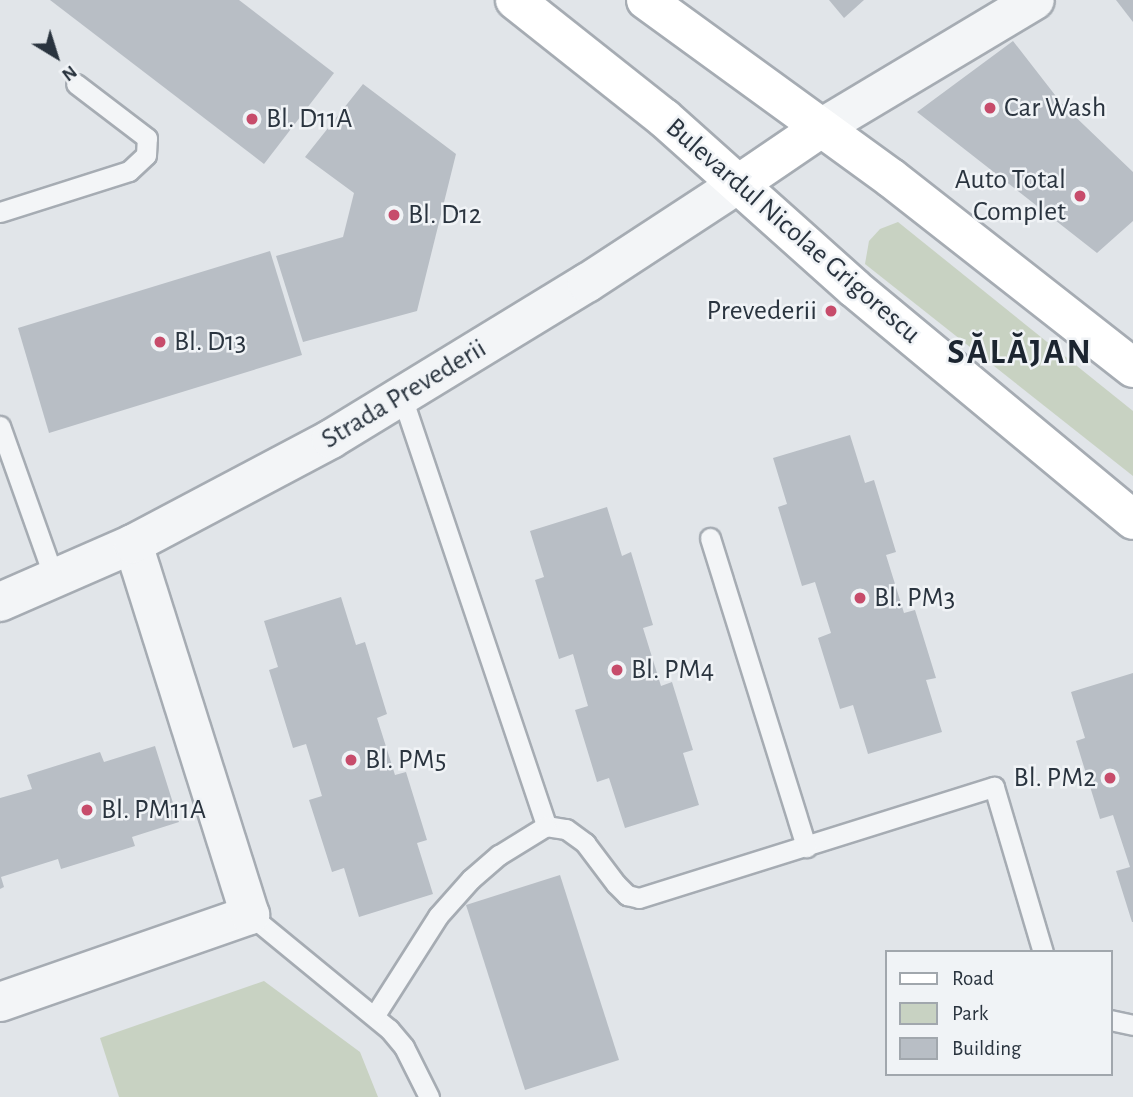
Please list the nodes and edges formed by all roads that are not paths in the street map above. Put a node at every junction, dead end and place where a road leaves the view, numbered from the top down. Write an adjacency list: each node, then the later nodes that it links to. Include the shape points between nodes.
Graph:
1 (515, 0): 6 (main road, Bulevardul Nicolae Grigorescu)
2 (646, 0): 5 (main road)
3 (1035, 0): 5 (street)
4 (76, 84): 7 (lane, via 146,138 146,155 129,171)
5 (821, 128): 6 (main road); 8 (main road)
6 (740, 183): 9 (street, Strada Prevederii); 11 (main road, Bulevardul Nicolae Grigorescu, via 845,280)
7 (0, 212)
8 (1133, 368)
9 (402, 397): 13 (street, Strada Prevederii); 16 (lane)
10 (0, 426): 14 (lane)
11 (1133, 520)
12 (710, 538): 17 (lane)
13 (133, 544): 14 (street, Strada Prevederii); 18 (street)
14 (54, 579): 15 (street, Strada Prevederii)
15 (0, 602)
16 (546, 826): 17 (lane, via 566,829 586,843 616,884 627,895 639,898); 21 (lane, via 499,855 438,916)
17 (806, 848): 19 (lane, via 994,787)
18 (250, 915): 20 (street); 21 (lane)
19 (1042, 950)
20 (0, 1002)
21 (375, 1016): 24 (lane, via 404,1047)
22 (1112, 1020): 23 (lane)
23 (1133, 1025)
24 (429, 1097)

